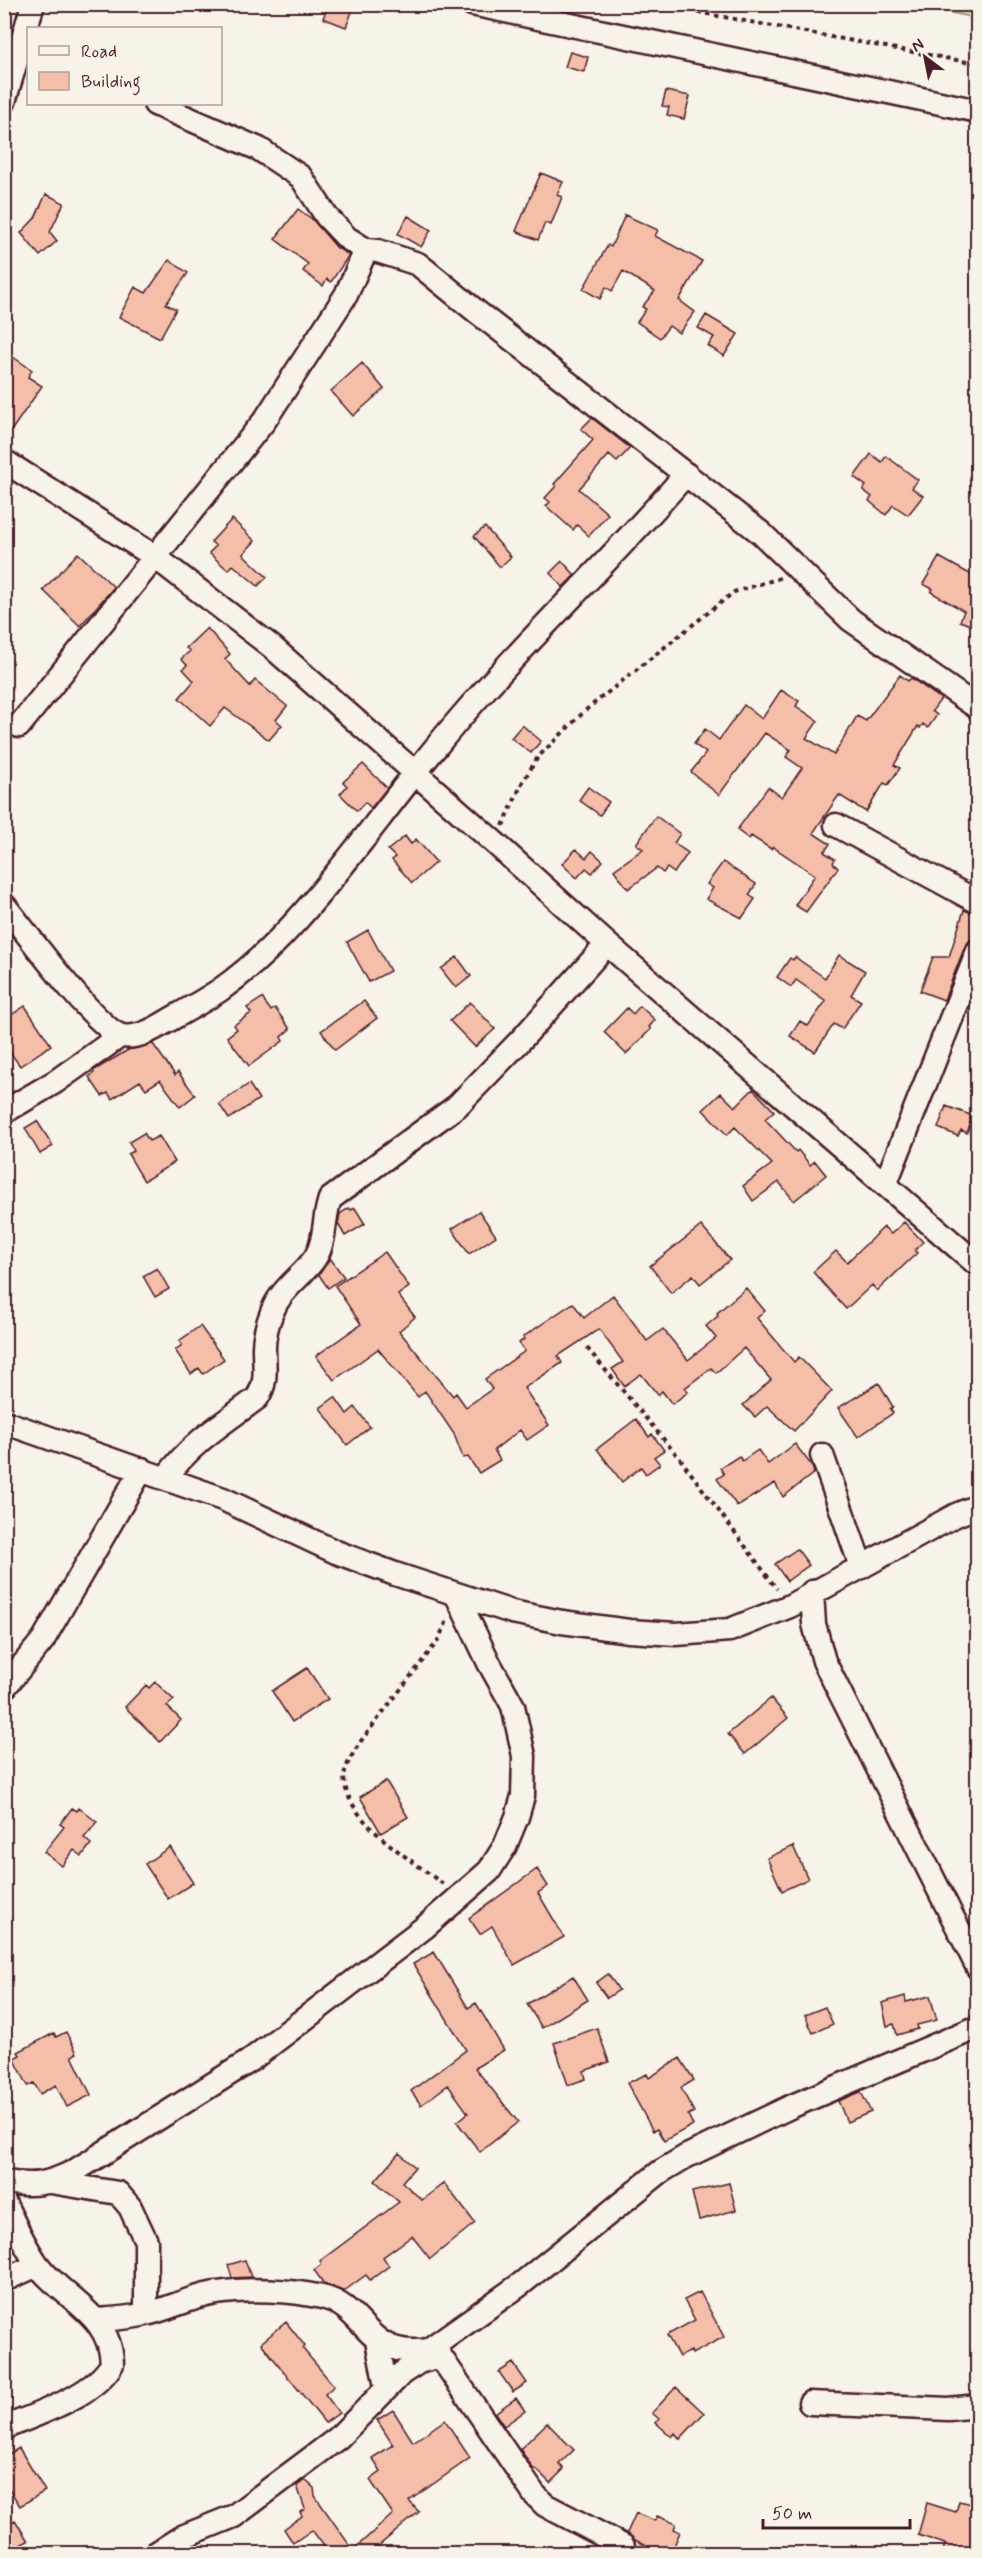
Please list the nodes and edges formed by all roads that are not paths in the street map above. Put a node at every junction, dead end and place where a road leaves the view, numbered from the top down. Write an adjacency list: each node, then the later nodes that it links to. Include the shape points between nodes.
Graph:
1 (33, 4): 3 (street)
2 (472, 4): 7 (street)
3 (29, 27)
4 (25, 45): 5 (street)
5 (4, 102)
6 (157, 105): 8 (street, via 259,149 301,177 327,218)
7 (978, 111)
8 (366, 250): 10 (street, via 418,264); 11 (street, via 346,295 272,411)
9 (4, 461): 11 (street)
10 (686, 474): 12 (street, via 761,533 851,620); 14 (street, via 482,693)
11 (154, 556): 13 (street); 14 (street, via 272,647)
12 (978, 708)
13 (19, 726)
14 (414, 774): 18 (street); 20 (street, via 316,901 278,940 220,989 188,1009 156,1027)
15 (836, 825): 16 (street)
16 (978, 902)
17 (4, 905): 20 (street, via 92,1012)
18 (607, 944): 22 (street); 27 (street, via 457,1107 330,1199 324,1215 322,1245 316,1257 290,1282 272,1311 264,1345 263,1389 257,1398 197,1442)
19 (978, 951): 22 (street)
20 (120, 1036): 21 (street)
21 (4, 1112)
22 (885, 1185): 23 (street)
23 (973, 1254)
24 (4, 1422): 26 (street)
25 (822, 1455): 29 (street)
26 (142, 1469): 27 (street); 32 (street, via 43,1640)
27 (166, 1478): 31 (street, via 223,1499 336,1552)
28 (978, 1506): 29 (street)
29 (861, 1566): 30 (street)
30 (812, 1592): 31 (street, via 790,1606 730,1630 676,1634 562,1622 512,1612); 33 (street, via 814,1624 824,1661)
31 (456, 1594): 36 (street, via 513,1706 524,1756 523,1796 505,1846 489,1871 460,1898 248,2062)
32 (4, 1688)
33 (978, 1968)
34 (978, 2027): 43 (street, via 790,2107 685,2157 660,2172)
35 (4, 2182): 36 (street, via 33,2186)
36 (51, 2182): 40 (street, via 118,2193 130,2207 146,2241)
37 (4, 2202): 38 (street)
38 (38, 2265): 39 (street); 41 (street)
39 (4, 2280)
40 (146, 2314): 41 (street); 42 (street, via 216,2293 271,2291 307,2295 337,2302)
41 (96, 2320): 47 (street, via 112,2352 108,2372 44,2412)
42 (377, 2341): 43 (street, via 409,2351); 44 (street)
43 (438, 2351): 44 (street); 48 (street, via 509,2459 545,2505)
44 (386, 2387): 49 (street, via 338,2438 234,2516 182,2537)
45 (810, 2403): 46 (street, via 948,2409)
46 (978, 2406)
47 (4, 2428)
48 (623, 2546)
49 (155, 2553)

